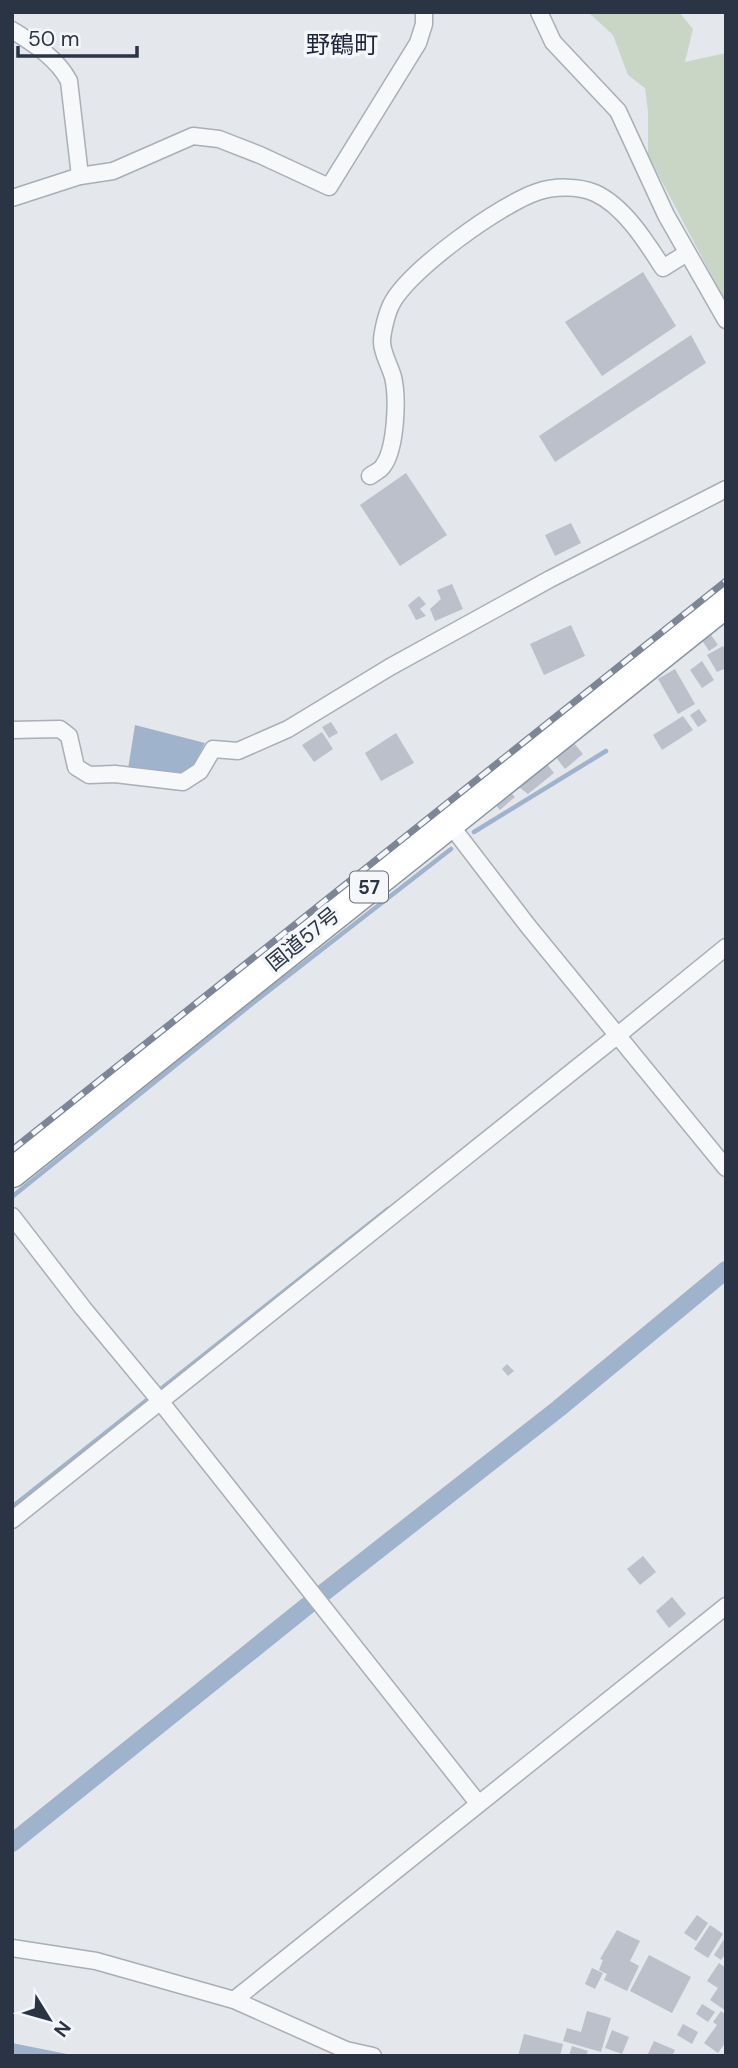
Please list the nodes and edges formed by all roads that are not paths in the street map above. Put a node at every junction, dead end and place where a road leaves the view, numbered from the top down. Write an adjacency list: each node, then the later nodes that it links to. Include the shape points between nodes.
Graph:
1 (424, 12): 4 (street, via 418,43 329,187 219,139 193,136 113,171)
2 (539, 12): 6 (street, via 554,42 618,111)
3 (12, 30): 4 (street, via 62,67 69,81)
4 (80, 176): 5 (street)
5 (12, 198)
6 (687, 253): 7 (street); 8 (street, via 663,268 620,211 595,193 566,187 538,192 461,237 415,274 391,305 382,342 394,380 397,415 384,466)
7 (726, 320)
8 (370, 476)
9 (726, 489): 11 (street, via 550,579 288,729 238,751 213,750 200,771 183,782 89,775 76,766 69,736 60,729)
10 (726, 603): 12 (highway, 国道57号 / 57)
11 (12, 730)
12 (449, 823): 14 (street); 16 (highway, 国道57号 / 57)
13 (726, 947): 14 (street)
14 (618, 1035): 15 (street); 18 (street)
15 (726, 1168)
16 (12, 1172)
17 (12, 1216): 18 (street)
18 (160, 1401): 19 (street); 21 (street)
19 (12, 1520)
20 (726, 1606): 21 (street)
21 (478, 1803): 23 (street)
22 (12, 1948): 23 (street, via 96,1961)
23 (234, 2000): 24 (street, via 346,2050)
24 (373, 2056)

